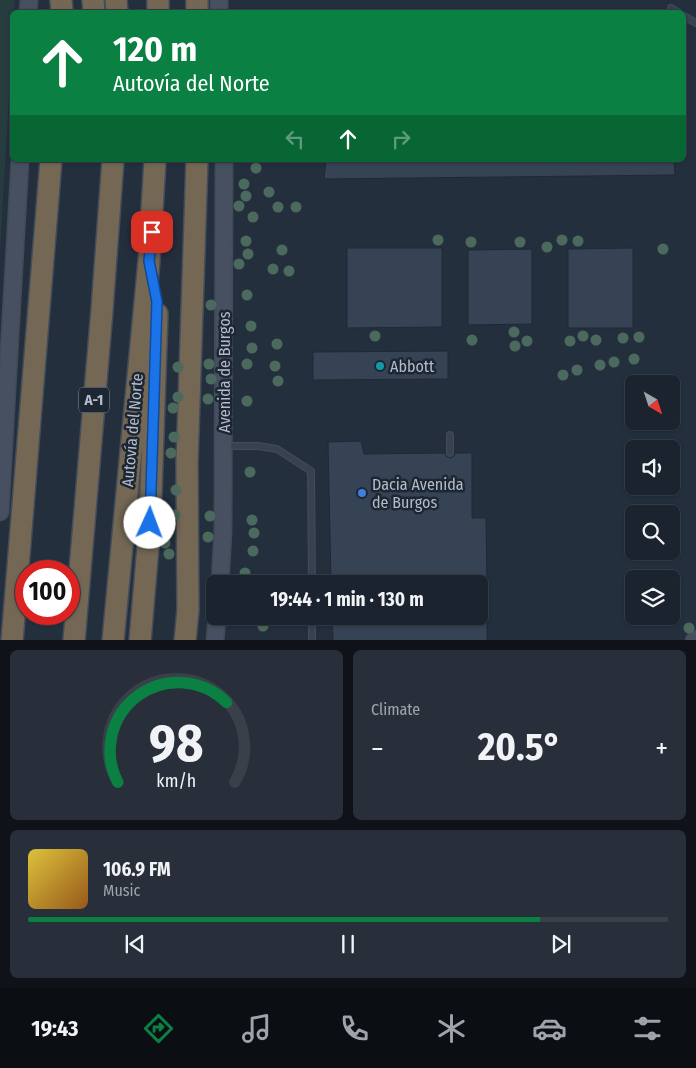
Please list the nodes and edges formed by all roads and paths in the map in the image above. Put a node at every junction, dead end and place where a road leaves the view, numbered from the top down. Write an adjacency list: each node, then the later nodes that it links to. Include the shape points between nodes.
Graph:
1 (671, 8): 2 (lane)
2 (674, 10)
3 (20, 162): 15 (street)
4 (50, 162): 20 (highway)
5 (100, 162): 11 (highway)
6 (113, 162): 11 (highway, A-1)
7 (155, 162): 10 (highway, Autovía del Norte)
8 (197, 162): 24 (highway)
9 (224, 162): 13 (street, Avenida de Burgos)
10 (149, 261): 22 (highway, Autovía del Norte); 23 (highway, via 157,302 150,523)
11 (102, 310): 21 (highway, A-1)
12 (450, 435): 14 (lane)
13 (224, 446): 16 (street, Avenida de Burgos); 17 (lane, via 278,449 311,471)
14 (450, 453)
15 (0, 512)
16 (221, 575)
17 (312, 575)
18 (216, 625): 25 (street)
19 (312, 625): 26 (lane)
20 (12, 640)
21 (74, 640)
22 (113, 640)
23 (140, 640)
24 (185, 640)
25 (215, 640)
26 (312, 640)

